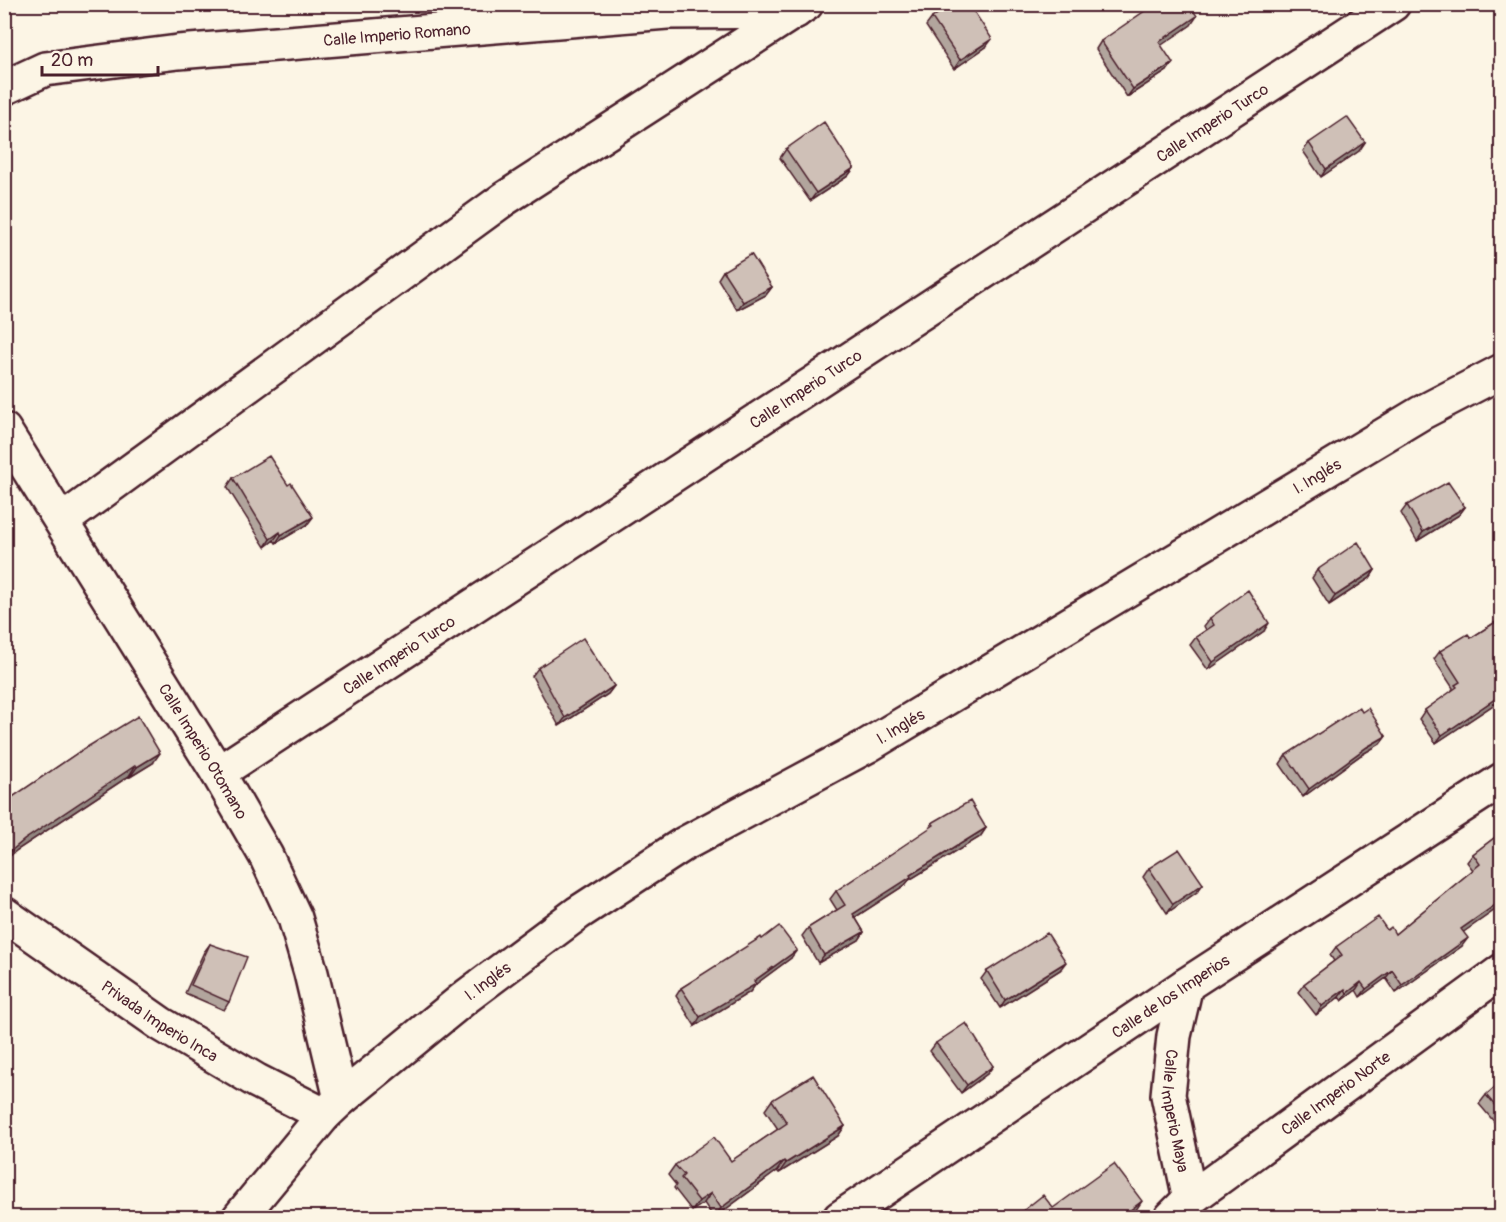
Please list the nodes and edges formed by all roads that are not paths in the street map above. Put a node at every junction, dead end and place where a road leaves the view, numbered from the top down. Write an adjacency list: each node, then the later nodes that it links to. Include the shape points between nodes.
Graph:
1 (1393, 4): 7 (street, Calle Imperio Turco)
2 (801, 8): 3 (street, Calle Imperio Romano, via 666,12 178,52 45,69); 6 (street, via 504,199)
3 (4, 88)
4 (1502, 370): 12 (street, I. Inglés, via 1421,413 867,746 684,844 550,933)
5 (4, 430): 6 (street, Calle Imperio Otomano)
6 (62, 521): 7 (street, Calle Imperio Otomano)
7 (218, 773): 12 (street, Calle Imperio Otomano, via 266,856 295,918 311,973)
8 (1502, 780): 11 (street, Calle de los Imperios)
9 (4, 914): 12 (street, Privada Imperio Inca, via 161,1024 257,1081)
10 (1502, 971): 13 (street, Calle Imperio Norte)
11 (1186, 985): 13 (street, Calle Imperio Maya, via 1174,1036 1168,1095); 15 (street, Calle de los Imperios)
12 (332, 1107): 14 (street)
13 (1180, 1208)
14 (239, 1218)
15 (840, 1218)

